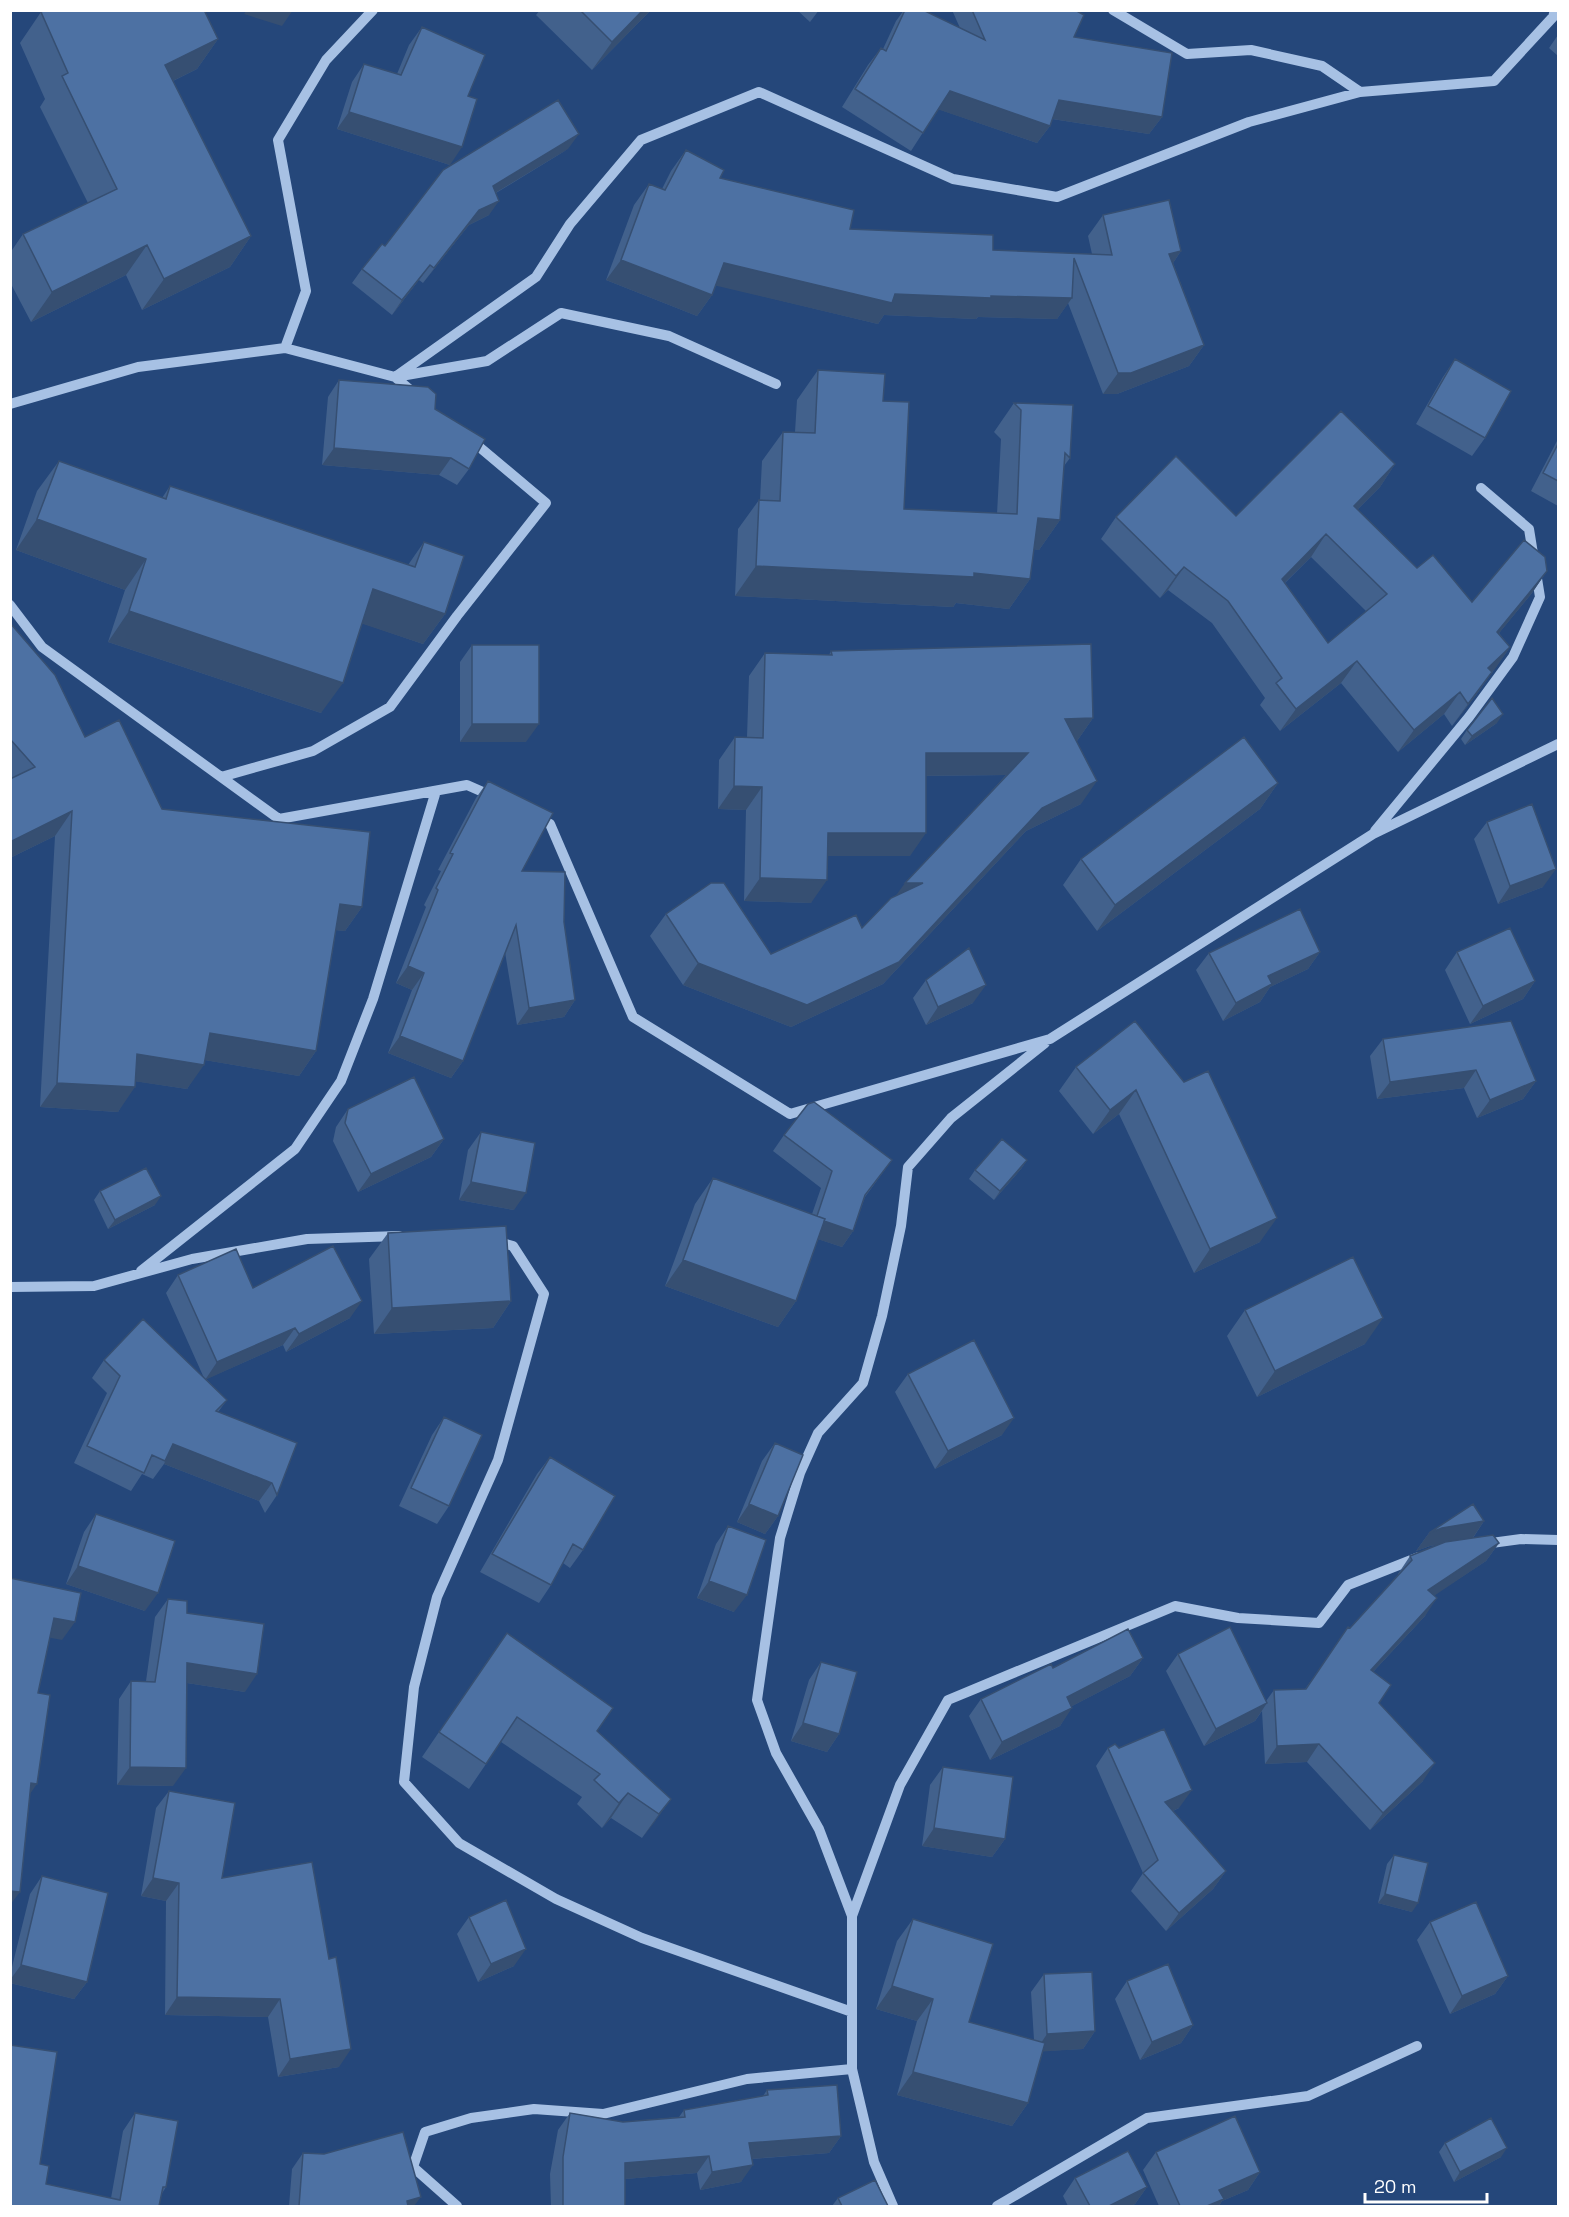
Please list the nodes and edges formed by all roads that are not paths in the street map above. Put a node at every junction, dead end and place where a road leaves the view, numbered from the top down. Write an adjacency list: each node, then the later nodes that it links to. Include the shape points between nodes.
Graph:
1 (373, 10): 5 (street, via 326,60 278,140 306,291)
2 (1113, 10): 4 (street, via 1187,54 1251,51 1312,63)
3 (1555, 10): 4 (street, via 1553,17 1494,81)
4 (1360, 92): 6 (street, via 1249,122 1057,197 953,178 759,92 641,140 570,224 536,277)
5 (285, 348): 6 (street); 9 (street, via 138,367)
6 (395, 377): 7 (street, via 487,361 561,313 669,336); 8 (street)
7 (776, 384)
8 (421, 399)
9 (10, 404)
10 (466, 436): 14 (street, via 546,503 390,707 313,751)
11 (1481, 488): 18 (street, via 1528,529 1540,597 1513,657)
12 (10, 605): 14 (street, via 42,647)
13 (1558, 744): 18 (street)
14 (221, 777): 15 (street, via 279,819)
15 (436, 791): 16 (street, via 467,785); 22 (street, via 373,999 341,1081 295,1149)
16 (498, 800)
17 (530, 814): 19 (street, via 550,824 633,1017 789,1114)
18 (1373, 834): 19 (street)
19 (1050, 1039): 27 (street, via 951,1118 908,1167 901,1226 863,1383 818,1433 800,1473 780,1538 757,1700 776,1753 819,1829)
20 (409, 1236): 22 (street, via 307,1239 192,1259)
21 (485, 1238): 28 (street, via 513,1246 544,1294 498,1460 437,1597 414,1687 404,1782 459,1843 556,1899 642,1938)
22 (137, 1275): 23 (street, via 94,1286)
23 (10, 1287)
24 (1558, 1540): 25 (street, via 1521,1539)
25 (1476, 1546)
26 (1431, 1553): 27 (street, via 1348,1585 1319,1623 1238,1618 1174,1606 948,1700 900,1785)
27 (852, 1916): 28 (street)
28 (852, 2012): 30 (street)
29 (1418, 2046): 33 (street, via 1308,2096 1147,2118)
30 (852, 2069): 31 (street, via 747,2079 603,2114 534,2109 471,2118 425,2132 413,2167); 32 (street, via 874,2162)
31 (458, 2206)
32 (892, 2206)
33 (997, 2206)

